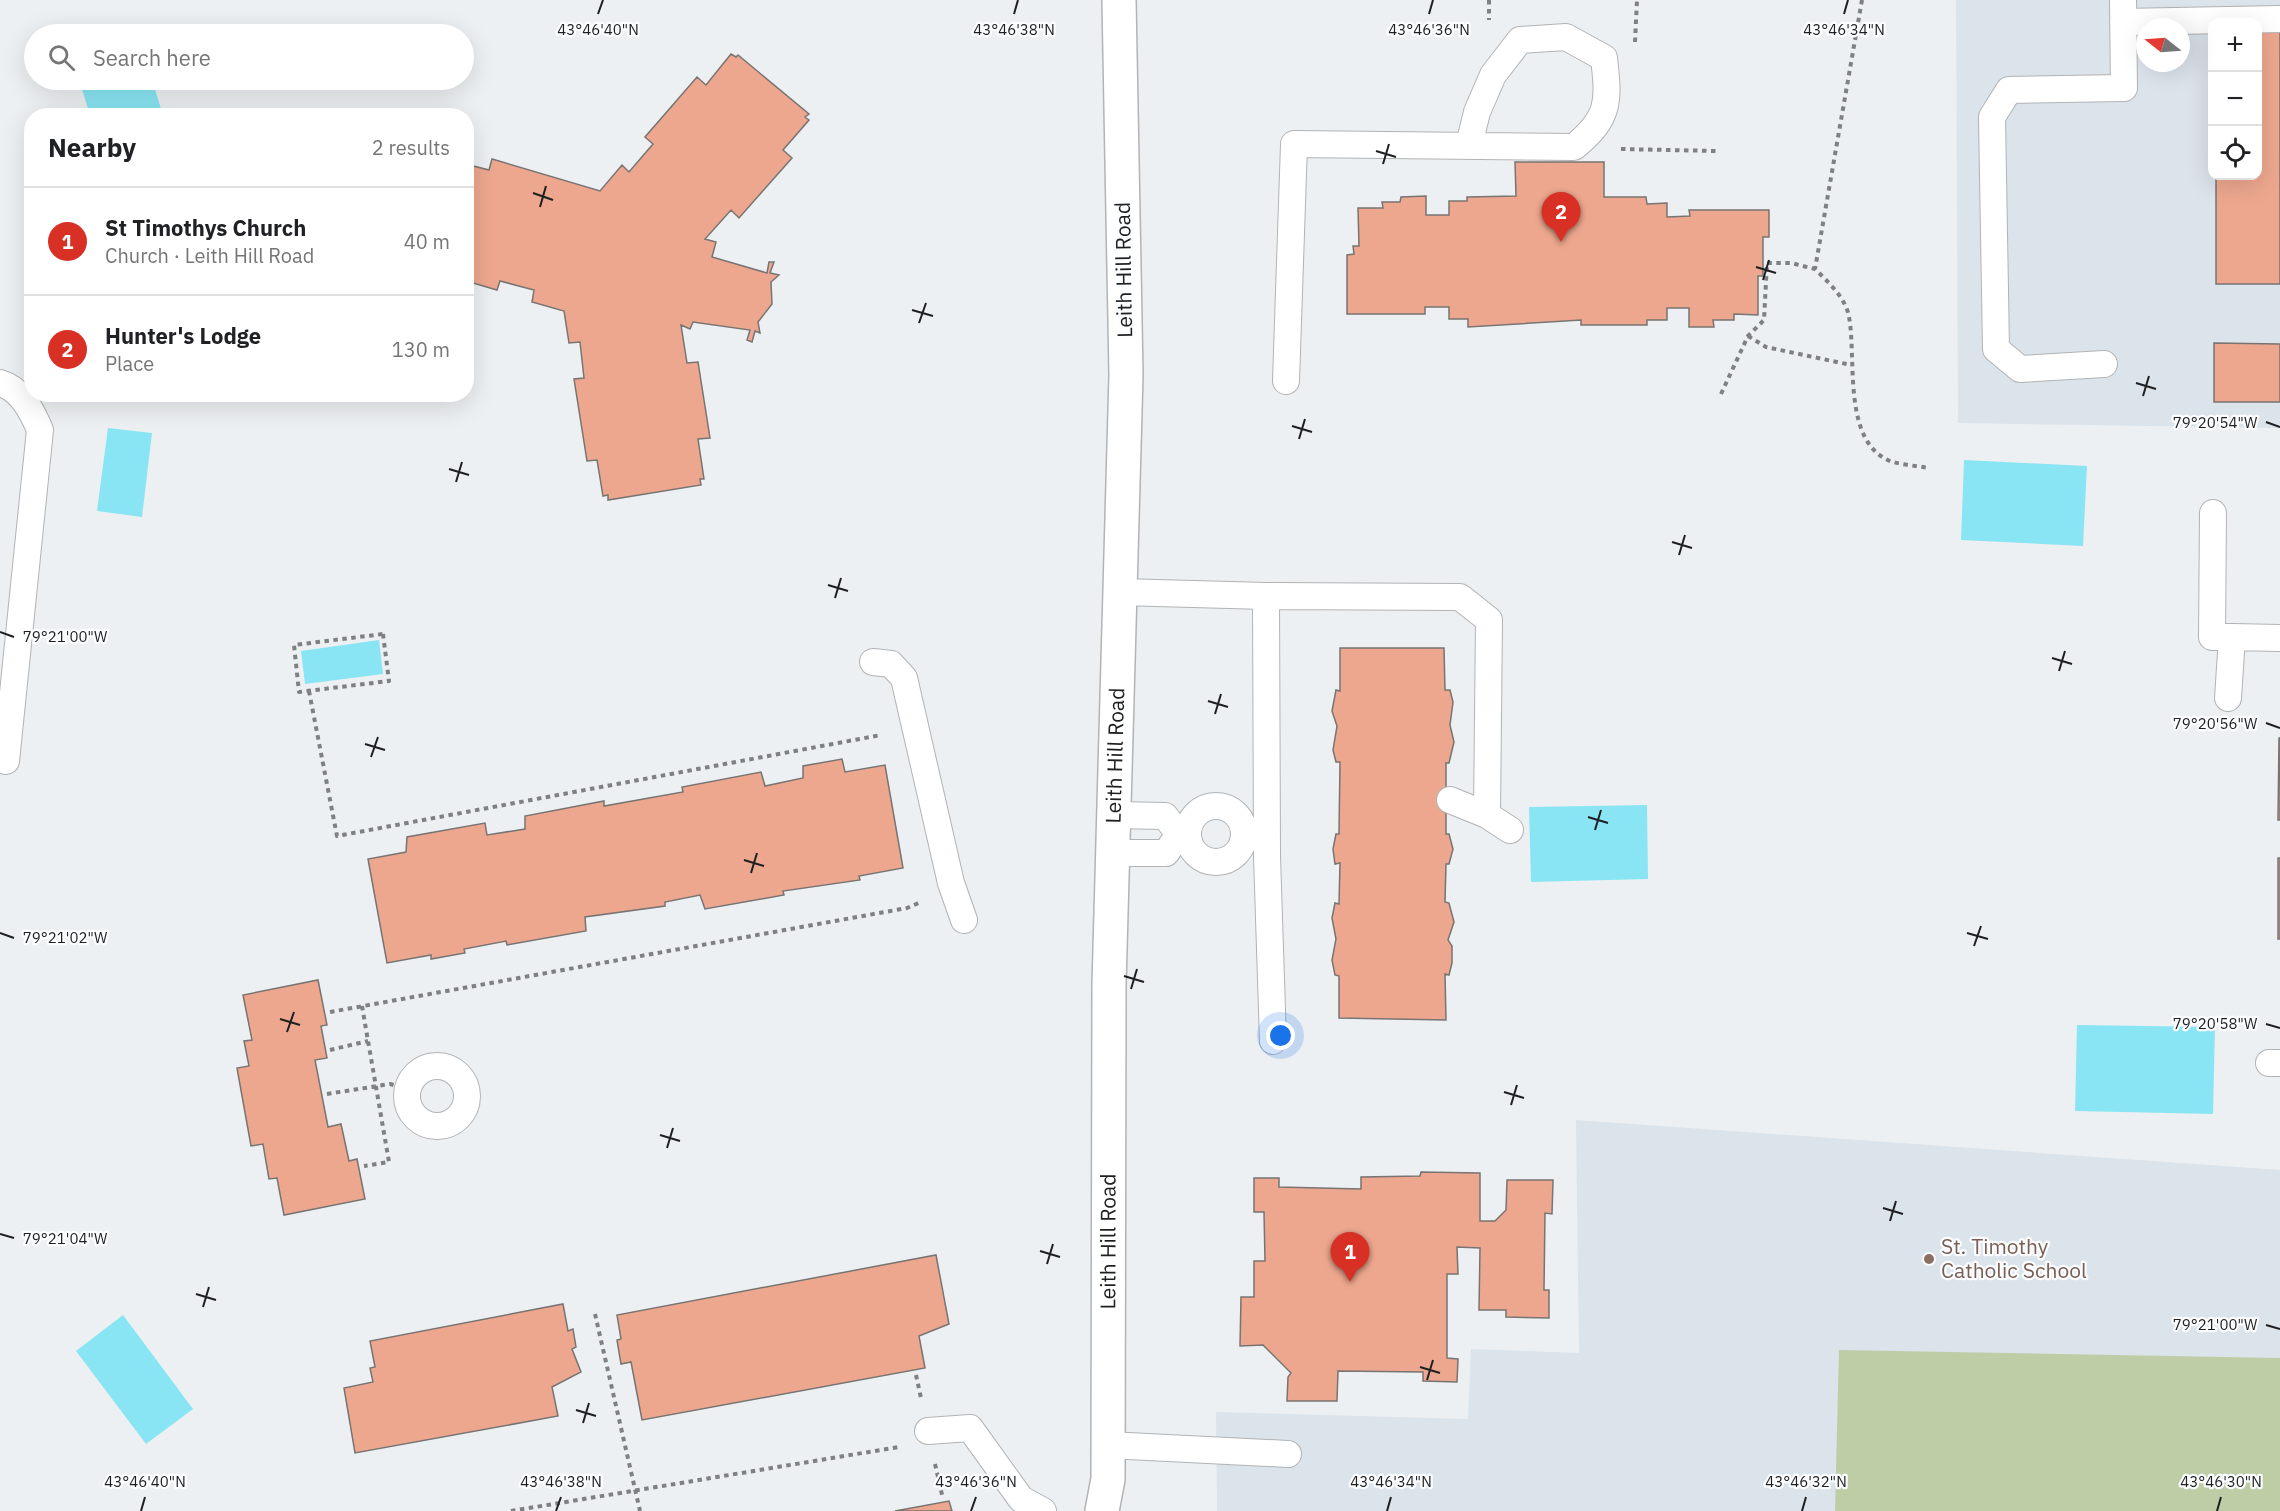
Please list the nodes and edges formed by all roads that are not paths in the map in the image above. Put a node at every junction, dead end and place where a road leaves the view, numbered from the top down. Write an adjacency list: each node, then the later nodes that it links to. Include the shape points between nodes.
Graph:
1 (1119, 0): 11 (street, Leith Hill Road, via 1126,375)
2 (2123, 11): 3 (lane); 5 (lane, via 2124,87 2009,90 1992,117 1996,350 2020,369)
3 (2280, 19)
4 (1468, 146): 4 (lane, via 1574,147 1594,131 1608,98 1604,58 1566,37 1520,40 1493,75); 6 (lane, via 1294,144)
5 (2104, 364)
6 (1286, 381)
7 (0, 383): 8 (lane, via 8,385)
8 (24, 401)
9 (25, 402): 17 (lane, via 40,430)
10 (2213, 513): 13 (lane, via 2212,637)
11 (1120, 592): 12 (lane); 19 (street, Leith Hill Road)
12 (1266, 596): 20 (lane, via 1460,597 1489,620); 23 (lane)
13 (2232, 637): 14 (lane); 16 (lane)
14 (2280, 638)
15 (873, 662): 25 (lane, via 891,664 904,678 951,883)
16 (2228, 698)
17 (6, 761)
18 (1450, 800): 20 (lane)
19 (1114, 815): 22 (lane, via 1165,816); 24 (street, Leith Hill Road)
20 (1487, 815): 21 (lane)
21 (1510, 830)
22 (1183, 834): 23 (lane, via 1195,854 1212,862 1230,859); 23 (lane, via 1198,812 1215,806 1224,807); 24 (lane, via 1166,853)
23 (1255, 835): 26 (lane)
24 (1112, 853): 28 (street, Leith Hill Road)
25 (964, 920)
26 (1273, 1041)
27 (928, 1431): 30 (lane, via 970,1428 1021,1499)
28 (1108, 1445): 29 (lane); 31 (street, Leith Hill Road, via 1108,1479)
29 (1288, 1454)
30 (1043, 1511)
31 (1102, 1511)

